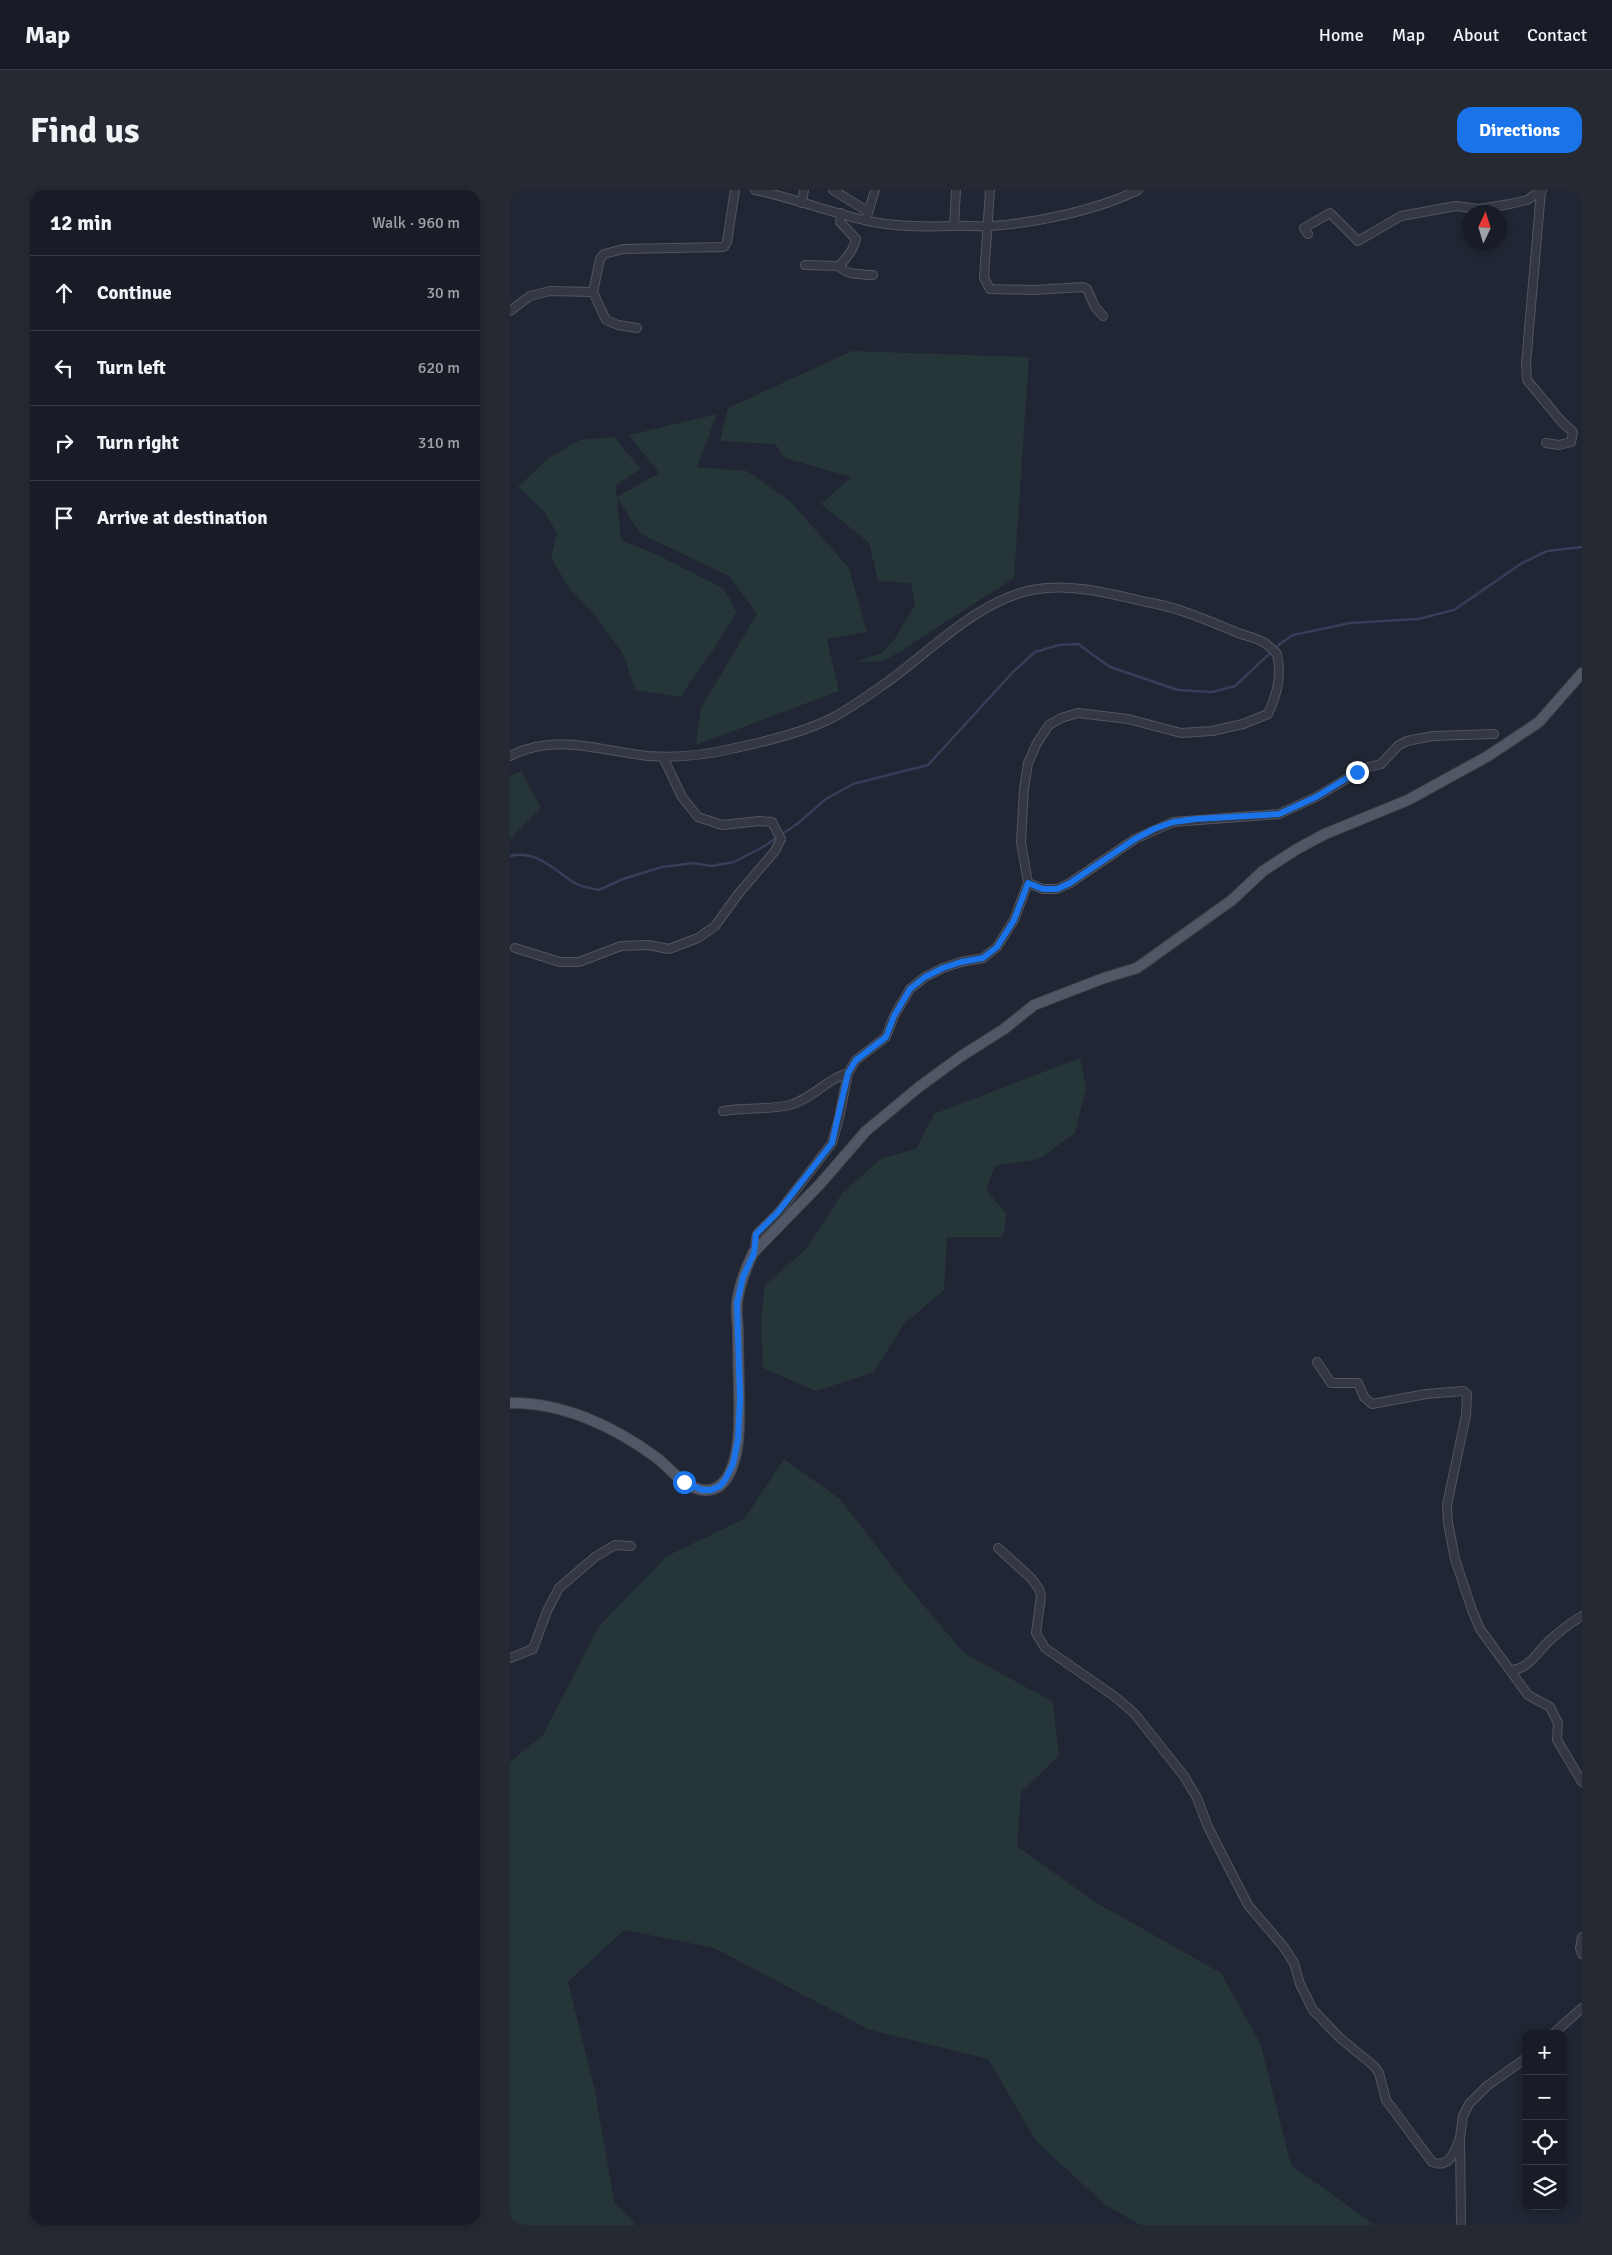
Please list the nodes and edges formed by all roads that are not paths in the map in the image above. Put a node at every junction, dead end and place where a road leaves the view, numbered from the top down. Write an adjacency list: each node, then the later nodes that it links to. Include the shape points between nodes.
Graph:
1 (734, 190): 20 (street, via 724,247 623,249 604,254)
2 (755, 190): 10 (street)
3 (804, 190): 10 (street)
4 (833, 190): 11 (street)
5 (875, 190): 11 (street)
6 (990, 190): 15 (street)
7 (1138, 190): 15 (street, via 1113,201 1035,221)
8 (1542, 190): 16 (street, via 1528,200 1510,204 1479,209 1456,206 1401,216 1358,242 1330,213 1304,228); 24 (street, via 1526,364 1528,380 1573,432 1571,442 1559,445)
9 (956, 191): 14 (street)
10 (802, 203): 12 (street)
11 (867, 211): 13 (street)
12 (841, 213): 13 (street); 18 (street, via 840,222 856,239)
13 (866, 220): 14 (street, via 910,227)
14 (954, 226): 15 (street)
15 (988, 226): 22 (street, via 984,278 990,289 1083,287 1088,289 1095,307)
16 (1308, 234)
17 (805, 265): 18 (street)
18 (840, 266): 19 (street, via 851,274)
19 (873, 275)
20 (593, 292): 21 (street, via 550,291 530,296); 23 (street, via 606,320)
21 (510, 310)
22 (1103, 316)
23 (637, 328)
24 (1546, 442)
25 (1582, 673): 33 (main road, via 1539,722 1488,756 1408,800 1297,849 1263,871 1232,900 1137,968 1034,1005 919,1087 866,1131)
26 (1494, 734): 29 (street, via 1433,736 1407,741 1381,764 1365,768 1279,814 1173,822 1135,839 1057,889 1043,889)
27 (510, 756): 28 (street, via 522,750 557,743)
28 (663, 757): 29 (street, via 732,749 830,719 884,685 980,612 1037,589 1083,589 1184,610 1264,642 1277,654 1280,671 1277,695 1268,714 1243,724 1181,733 1128,719 1078,713 1048,726 1028,762 1024,789 1021,842); 30 (street, via 682,796 698,817 722,825 772,822 781,839 775,851 720,920 698,938 669,949 648,945 621,946 579,962 560,962)
29 (1028, 883): 31 (street, via 1014,920 997,947 983,958 943,968 910,989 886,1037 856,1060)
30 (515, 948)
31 (848, 1073): 32 (street, via 790,1105); 33 (street, via 832,1143 778,1212 756,1234)
32 (723, 1111)
33 (754, 1253): 35 (main road, via 745,1271 737,1303 740,1399 736,1452 720,1486 711,1490 692,1487 649,1452 587,1418 539,1404)
34 (1317, 1362): 40 (street, via 1331,1383 1358,1383 1364,1397 1372,1404 1445,1392 1463,1391 1467,1394 1466,1415 1447,1505 1448,1524 1455,1559 1480,1629)
35 (510, 1403)
36 (631, 1546): 39 (street, via 615,1545 595,1556 559,1588 532,1649)
37 (998, 1548): 47 (street, via 1039,1589 1036,1633 1045,1648 1134,1713 1184,1776 1248,1905 1294,1963 1313,2010 1374,2066 1386,2100 1432,2162 1446,2163)
38 (1582, 1616): 40 (street, via 1563,1628 1528,1664 1519,1670)
39 (510, 1658)
40 (1510, 1670): 41 (street, via 1528,1695 1550,1707 1558,1723 1557,1740)
41 (1582, 1782)
42 (1582, 1937): 43 (street)
43 (1582, 1954)
44 (1582, 2008): 45 (street)
45 (1557, 2030)
46 (1522, 2061): 47 (street, via 1487,2086 1470,2104 1462,2116)
47 (1460, 2138): 48 (street)
48 (1461, 2225)

